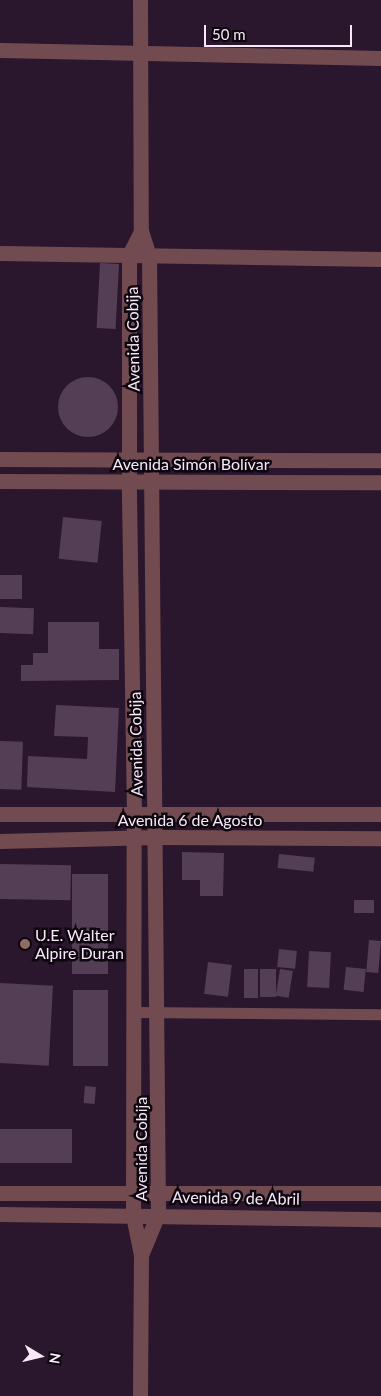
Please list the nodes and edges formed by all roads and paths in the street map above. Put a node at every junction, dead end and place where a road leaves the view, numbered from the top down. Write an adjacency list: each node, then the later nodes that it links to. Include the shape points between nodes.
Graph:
1 (140, 0): 3 (street, Avenida Cobija)
2 (0, 50): 3 (street)
3 (141, 54): 4 (street); 5 (street, Avenida Cobija)
4 (381, 58)
5 (140, 231): 7 (street, Avenida Cobija); 8 (street, Avenida Cobija)
6 (0, 253): 7 (street)
7 (129, 255): 8 (street); 11 (street, Avenida Cobija)
8 (149, 255): 9 (street); 12 (street, Avenida Cobija)
9 (381, 259)
10 (0, 459): 11 (street, Avenida Simón Bolívar)
11 (129, 460): 12 (street, Avenida Simón Bolívar); 15 (street, Avenida Cobija)
12 (151, 460): 13 (street, Avenida Simón Bolívar); 16 (street, Avenida Cobija)
13 (381, 460)
14 (0, 481): 15 (street, Avenida Simón Bolívar)
15 (129, 481): 16 (street, Avenida Simón Bolívar); 19 (street, Avenida Cobija)
16 (151, 481): 17 (street, Avenida Simón Bolívar); 21 (street, Avenida Cobija)
17 (381, 482)
18 (0, 814): 19 (street, Avenida 6 de Agosto)
19 (134, 814): 21 (street, Avenida 6 de Agosto); 23 (street, Avenida Cobija)
20 (381, 814): 21 (street, Avenida 6 de Agosto)
21 (154, 815): 22 (street, Avenida Cobija)
22 (155, 837): 23 (street, Avenida 6 de Agosto); 24 (street, Avenida 6 de Agosto); 26 (street, Avenida Cobija)
23 (133, 838): 25 (street, Avenida 6 de Agosto); 27 (street, Avenida Cobija)
24 (381, 838)
25 (0, 841)
26 (157, 1011): 27 (lane); 28 (lane); 32 (street, Avenida Cobija)
27 (134, 1012): 31 (street, Avenida Cobija)
28 (381, 1014)
29 (0, 1193): 31 (street, Avenida 9 de Abril)
30 (381, 1193): 32 (street, Avenida 9 de Abril)
31 (134, 1194): 32 (street, Avenida 9 de Abril); 35 (street, Avenida Cobija)
32 (158, 1194): 34 (street, Avenida Cobija)
33 (0, 1214): 35 (street, Avenida 9 de Abril)
34 (158, 1214): 35 (street, Avenida 9 de Abril); 36 (street, Avenida 9 de Abril); 37 (street, Avenida Cobija)
35 (134, 1215): 37 (street, Avenida Cobija)
36 (381, 1219)
37 (141, 1255): 38 (street, Avenida Cobija)
38 (140, 1396)

